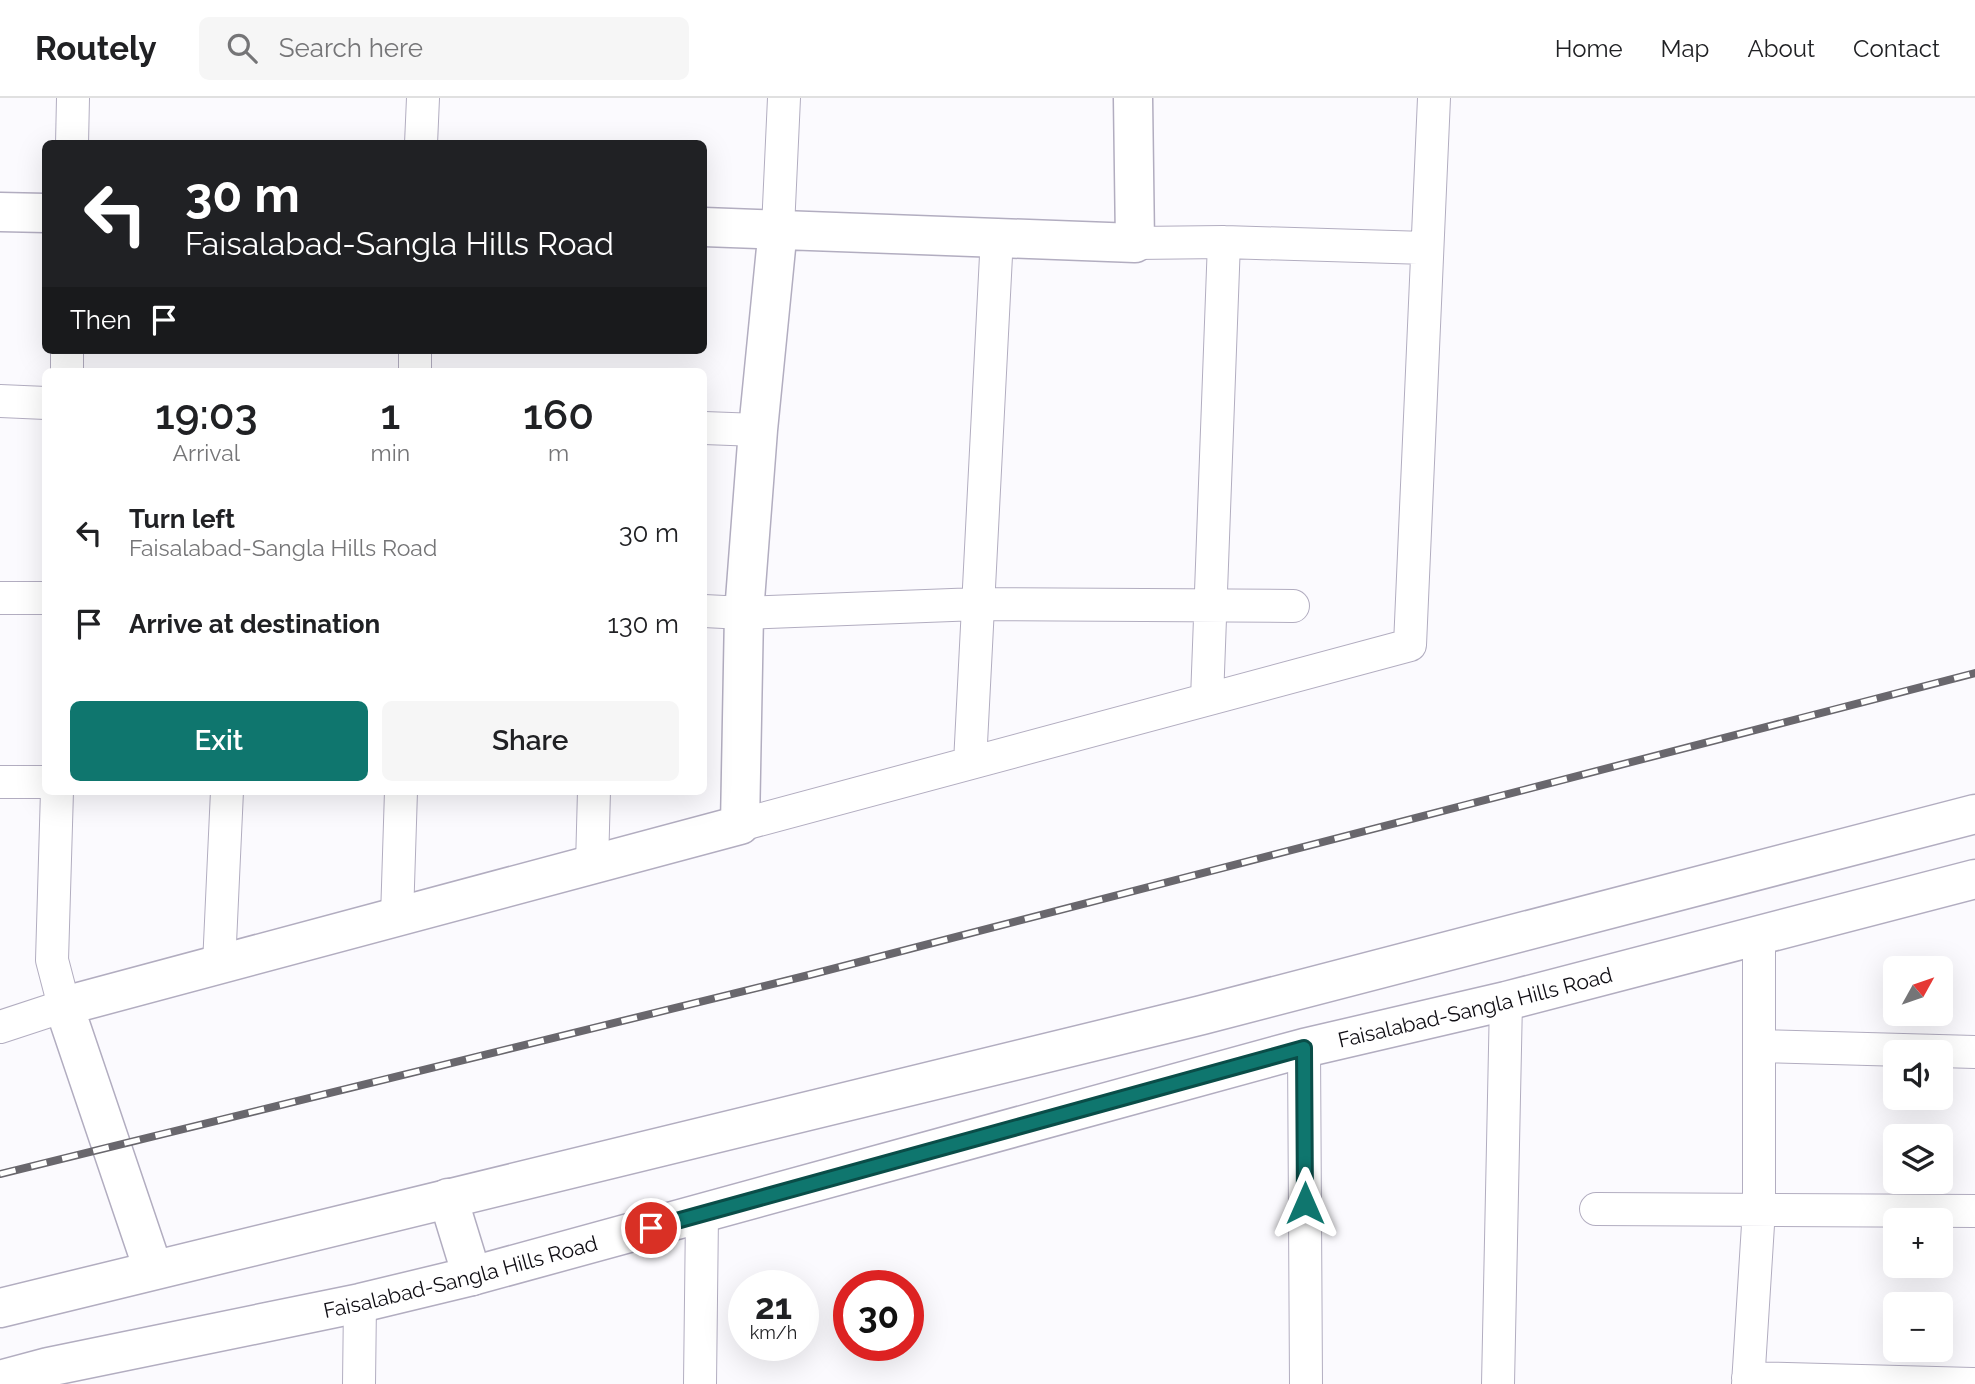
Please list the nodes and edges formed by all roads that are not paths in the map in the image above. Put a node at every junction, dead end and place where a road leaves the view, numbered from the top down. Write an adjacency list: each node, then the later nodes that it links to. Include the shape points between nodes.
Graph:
1 (73, 98): 6 (street)
2 (423, 98): 7 (street)
3 (784, 98): 11 (street)
4 (1133, 98): 14 (main road)
5 (1434, 98): 15 (street)
6 (72, 140)
7 (421, 140)
8 (0, 212): 9 (main road)
9 (42, 213)
10 (707, 227): 11 (main road)
11 (778, 228): 12 (main road); 19 (main road)
12 (997, 236): 14 (main road); 22 (street)
13 (1224, 242): 14 (street); 15 (street); 23 (street)
14 (1135, 243)
15 (1426, 248): 27 (street, via 1410,645)
16 (0, 401): 17 (street)
17 (42, 403)
18 (707, 428): 19 (street)
19 (758, 430): 26 (main road)
20 (0, 598): 21 (street)
21 (42, 598)
22 (978, 604): 23 (street); 26 (street); 28 (street)
23 (1211, 605): 24 (street); 27 (street)
24 (1293, 606)
25 (707, 611): 26 (street)
26 (744, 613): 36 (main road)
27 (1208, 699): 28 (street)
28 (970, 763): 36 (street)
29 (0, 782): 30 (street)
30 (42, 782)
31 (57, 795): 43 (street, via 52,960)
32 (227, 795): 41 (street)
33 (401, 795): 39 (street)
34 (594, 795): 37 (street)
35 (1975, 814): 48 (main road, via 1202,1015)
36 (740, 825): 37 (main road)
37 (592, 865): 39 (main road)
38 (1975, 879): 40 (main road, Faisalabad-Sangla Hills Road)
39 (397, 917): 41 (main road)
40 (1759, 936): 42 (main road, Faisalabad-Sangla Hills Road); 45 (street)
41 (219, 965): 43 (main road)
42 (1506, 1001): 46 (main road, Faisalabad-Sangla Hills Road); 63 (street)
43 (64, 1006): 44 (street); 53 (main road)
44 (0, 1027)
45 (1760, 1046): 47 (street); 50 (street)
46 (1304, 1048): 52 (main road, Faisalabad-Sangla Hills Road); 62 (street)
47 (1975, 1052)
48 (448, 1198): 53 (main road); 54 (main road)
49 (1596, 1209): 50 (street)
50 (1759, 1209): 51 (street); 59 (street)
51 (1975, 1211)
52 (702, 1214): 54 (main road, Faisalabad-Sangla Hills Road); 61 (street)
53 (153, 1269): 56 (main road)
54 (472, 1276): 55 (main road, Faisalabad-Sangla Hills Road)
55 (360, 1303): 57 (main road, Faisalabad-Sangla Hills Road); 60 (street)
56 (0, 1308)
57 (47, 1376): 58 (main road, Faisalabad-Sangla Hills Road)
58 (0, 1380)
59 (1748, 1381): 64 (street)
60 (359, 1384)
61 (700, 1384)
62 (1306, 1384)
63 (1499, 1384)
64 (1972, 1384)

